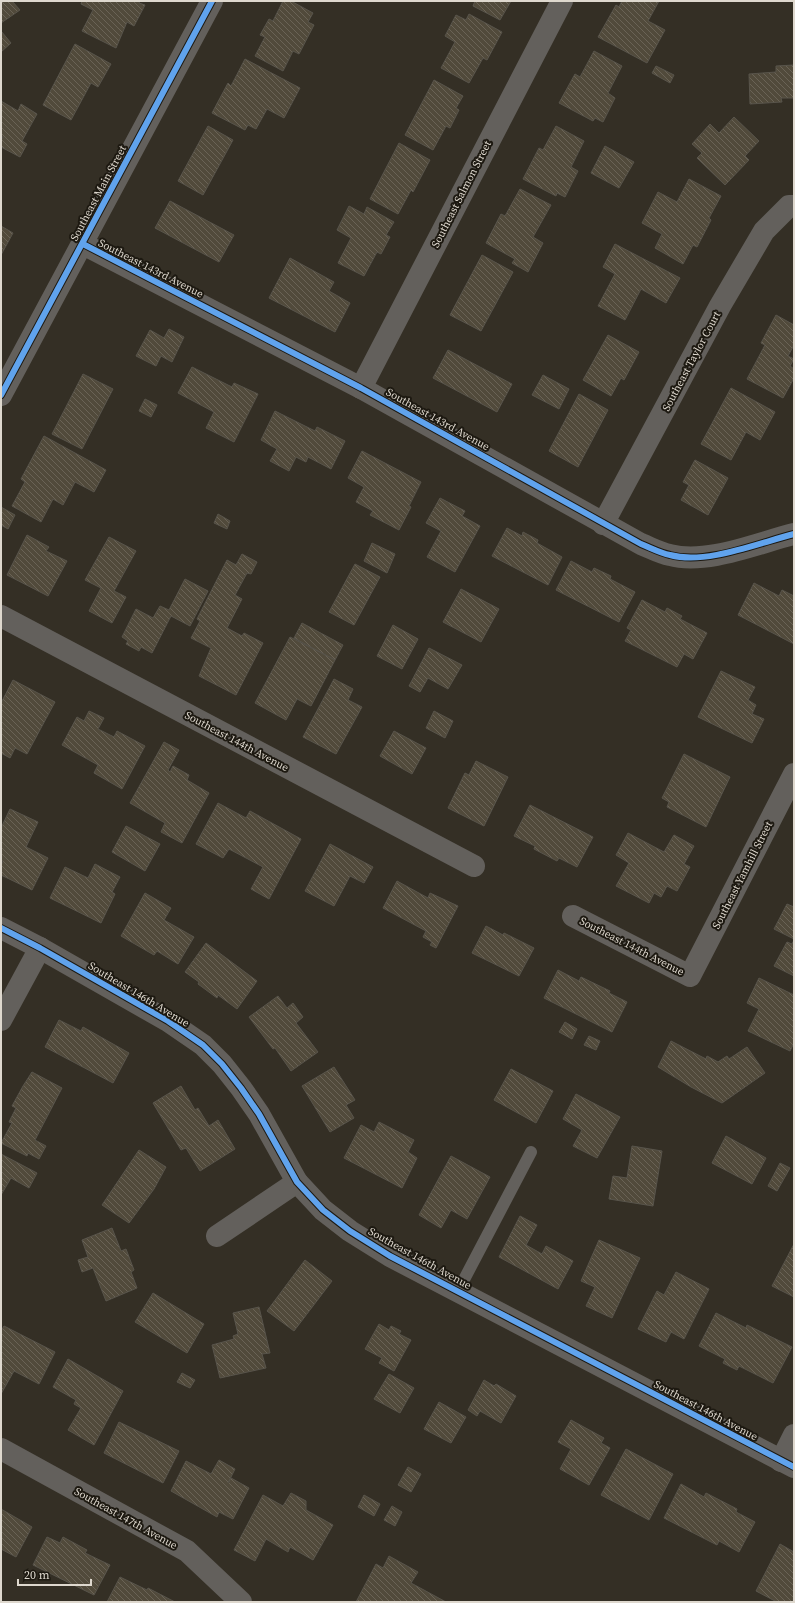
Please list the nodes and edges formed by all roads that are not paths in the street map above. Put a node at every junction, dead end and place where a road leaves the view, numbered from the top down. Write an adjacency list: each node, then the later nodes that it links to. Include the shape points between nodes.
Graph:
1 (212, 1): 4 (street, Southeast Main Street)
2 (562, 1): 5 (street, Southeast Salmon Street)
3 (792, 206): 7 (street, Southeast Taylor Court, via 764,231 720,306)
4 (83, 244): 5 (street, Southeast 143rd Avenue); 6 (street, Southeast Main Street)
5 (361, 388): 7 (street, Southeast 143rd Avenue)
6 (1, 395)
7 (603, 524): 8 (street, Southeast 143rd Avenue, via 671,556 698,558 731,552)
8 (794, 534)
9 (1, 616): 11 (street, Southeast 144th Avenue)
10 (794, 774): 15 (street, Southeast Yamhill Street)
11 (474, 866)
12 (573, 916): 15 (street, Southeast 144th Avenue)
13 (1, 928): 14 (street, Southeast 146th Avenue)
14 (40, 948): 16 (street); 18 (street, Southeast 146th Avenue, via 168,1021 203,1045 222,1064 259,1114)
15 (690, 976)
16 (1, 1020)
17 (531, 1152): 20 (lane)
18 (296, 1182): 19 (street); 20 (street, Southeast 146th Avenue, via 323,1210 350,1231 390,1256)
19 (217, 1236)
20 (458, 1291): 23 (street, Southeast 146th Avenue)
21 (794, 1435): 23 (street)
22 (1, 1449): 24 (street, Southeast 147th Avenue, via 187,1551)
23 (787, 1464)
24 (241, 1602)

